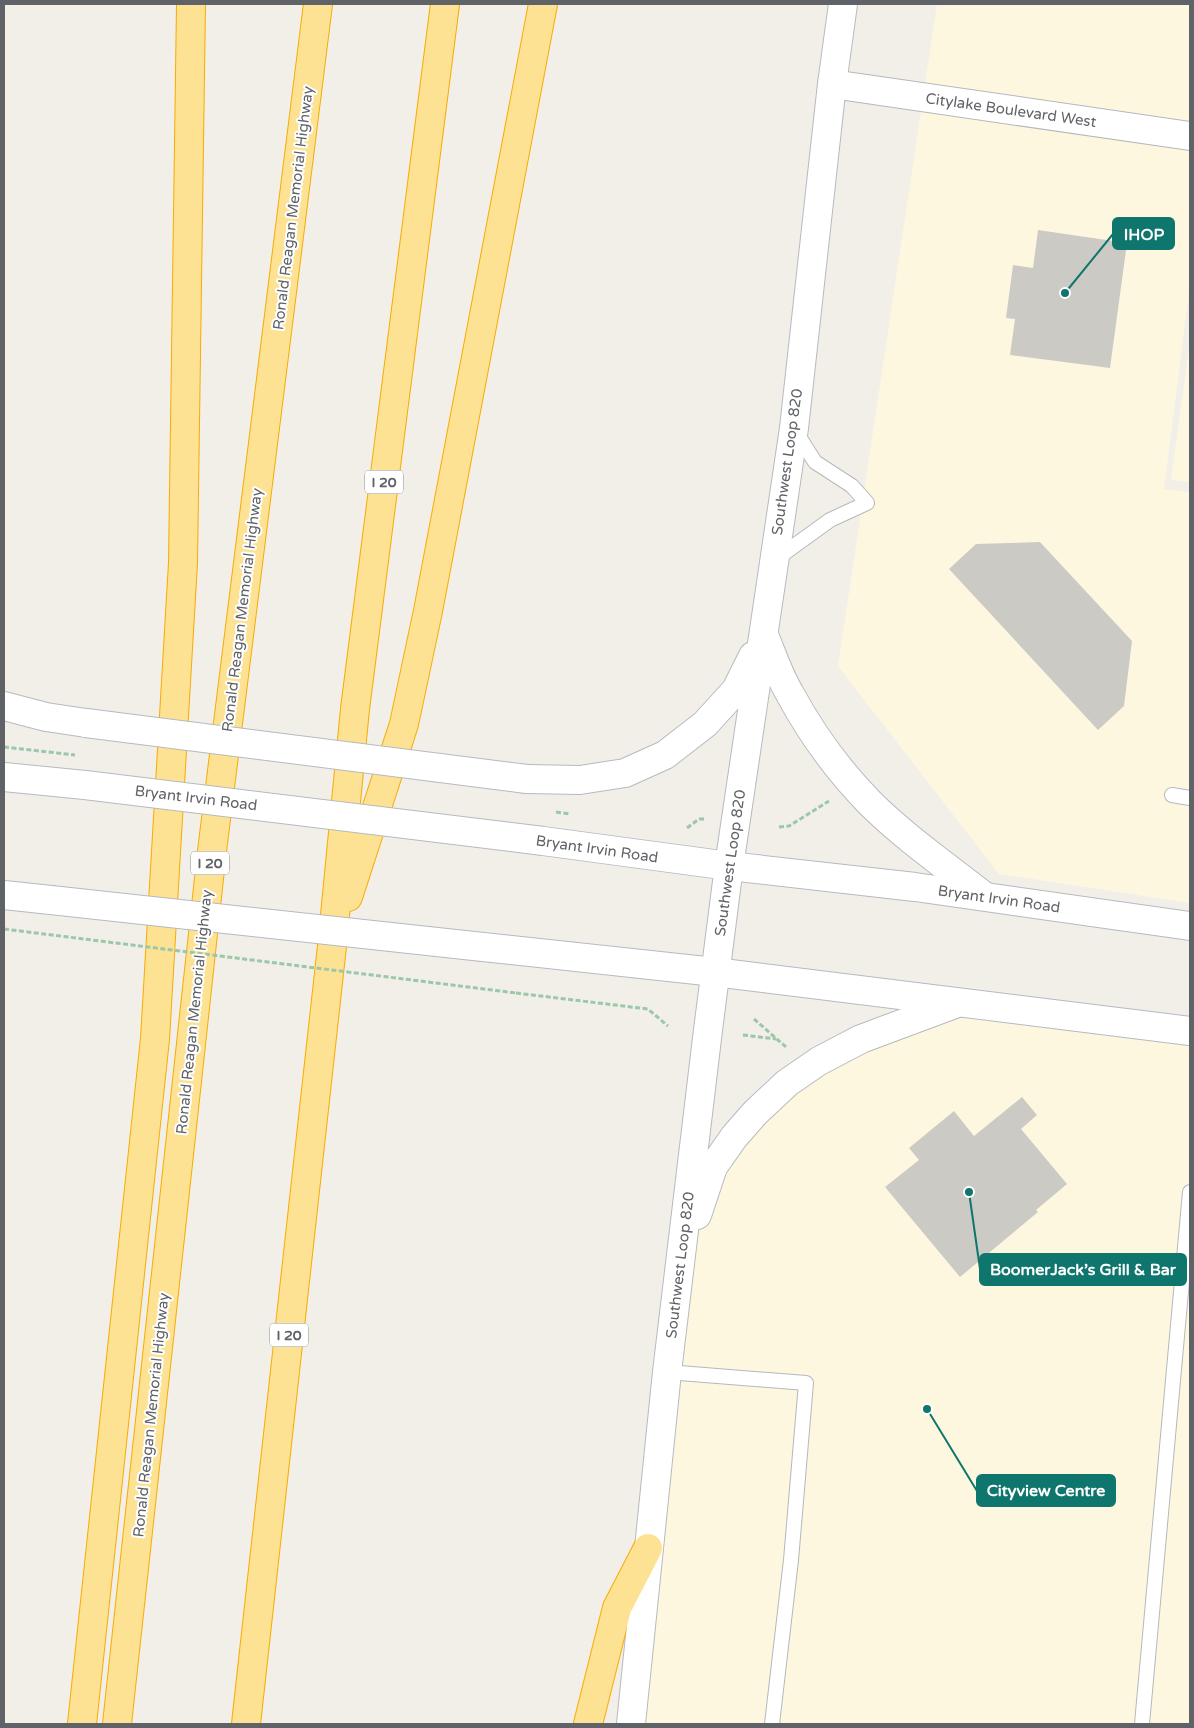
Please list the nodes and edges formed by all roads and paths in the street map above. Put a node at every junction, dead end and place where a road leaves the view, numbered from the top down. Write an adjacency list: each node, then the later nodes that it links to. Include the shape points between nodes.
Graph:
1 (191, 4): 39 (highway, via 183,563 155,1039)
2 (318, 4): 40 (highway, Ronald Reagan Memorial Highway / I 20, via 212,851)
3 (445, 4): 26 (highway, I 20, via 355,708)
4 (543, 4): 26 (highway, via 404,724)
5 (843, 4): 6 (main road, Southwest Loop 820)
6 (832, 84): 7 (main road, Citylake Boulevard West); 8 (main road, Southwest Loop 820)
7 (1190, 136)
8 (794, 428): 9 (main road, Southwest Loop 820); 9 (lane, via 815,462 852,486 867,503 830,520)
9 (773, 561): 10 (main road, Southwest Loop 820)
10 (764, 635): 11 (main road, bridge, via 736,690 705,724 665,754 625,773 580,780 527,779 86,723); 21 (main road, Southwest Loop 820); 23 (main road, via 789,694 843,772 870,802 915,842)
11 (4, 706)
12 (4, 777): 21 (main road, Bryant Irvin Road, bridge)
13 (1172, 795): 15 (lane)
14 (836, 796): 19 (path, via 789,826)
15 (1190, 798)
16 (570, 814): 17 (path)
17 (580, 815)
18 (707, 820): 20 (path, via 699,819 688,828)
19 (780, 826)
20 (679, 827)
21 (729, 866): 23 (main road, Bryant Irvin Road); 27 (main road, Southwest Loop 820)
22 (4, 895): 27 (main road, bridge)
23 (986, 897): 24 (main road, Bryant Irvin Road)
24 (1190, 926)
25 (4, 930): 30 (path, bridge, via 648,1009)
26 (332, 946): 41 (highway, I 20)
27 (715, 972): 28 (main road); 36 (main road, Southwest Loop 820)
28 (960, 1003): 31 (main road); 36 (main road, via 861,1039 820,1061 787,1083 755,1113 713,1167)
29 (754, 1019): 33 (path)
30 (668, 1026)
31 (1190, 1031)
32 (743, 1035): 33 (path)
33 (777, 1039): 34 (path)
34 (788, 1049)
35 (1190, 1192): 45 (lane)
36 (678, 1271): 37 (main road, Southwest Loop 820)
37 (667, 1372): 38 (main road, Southwest Loop 820); 44 (lane, via 806,1383 791,1560)
38 (648, 1548): 42 (highway, via 616,1608); 43 (main road, Southwest Loop 820)
39 (82, 1724)
40 (117, 1724)
41 (246, 1724)
42 (588, 1724)
43 (631, 1724)
44 (772, 1724)
45 (1142, 1724)

